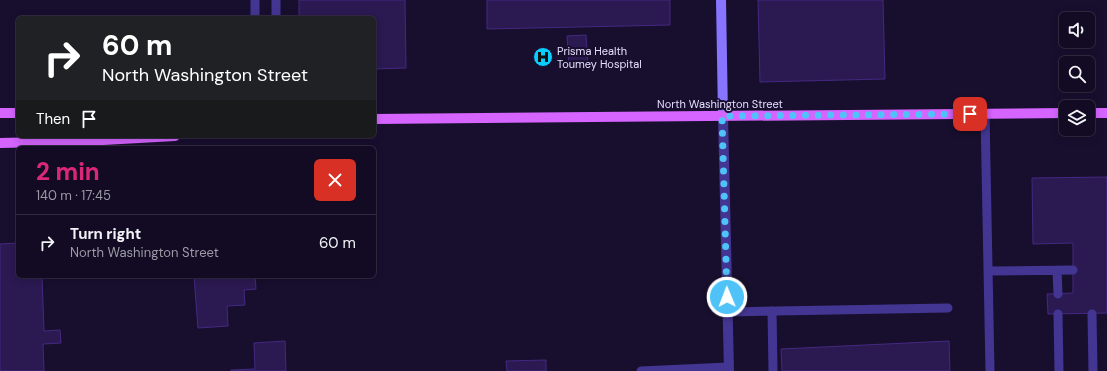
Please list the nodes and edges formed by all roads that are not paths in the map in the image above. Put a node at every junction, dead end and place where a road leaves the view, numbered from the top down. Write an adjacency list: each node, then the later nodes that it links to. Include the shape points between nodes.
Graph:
1 (255, 0): 4 (lane)
2 (276, 0): 5 (lane)
3 (721, 0): 12 (street)
4 (255, 16)
5 (276, 16)
6 (0, 113): 7 (main road)
7 (16, 113)
8 (1059, 113): 11 (main road, North Washington Street)
9 (1095, 113): 10 (main road)
10 (1107, 113)
11 (985, 114): 12 (main road, North Washington Street); 18 (lane)
12 (722, 116): 13 (main road, North Washington Street); 22 (street)
13 (376, 119)
14 (139, 138): 15 (main road)
15 (0, 143)
16 (1057, 270): 17 (lane); 18 (lane); 19 (lane)
17 (1073, 270)
18 (989, 271): 28 (lane)
19 (1058, 294)
20 (948, 308): 21 (lane)
21 (772, 311): 22 (lane); 27 (lane)
22 (727, 312): 25 (street)
23 (1058, 314): 29 (lane)
24 (1092, 314): 30 (lane)
25 (729, 369): 26 (lane)
26 (641, 371)
27 (773, 371)
28 (990, 371)
29 (1059, 371)
30 (1093, 371)

